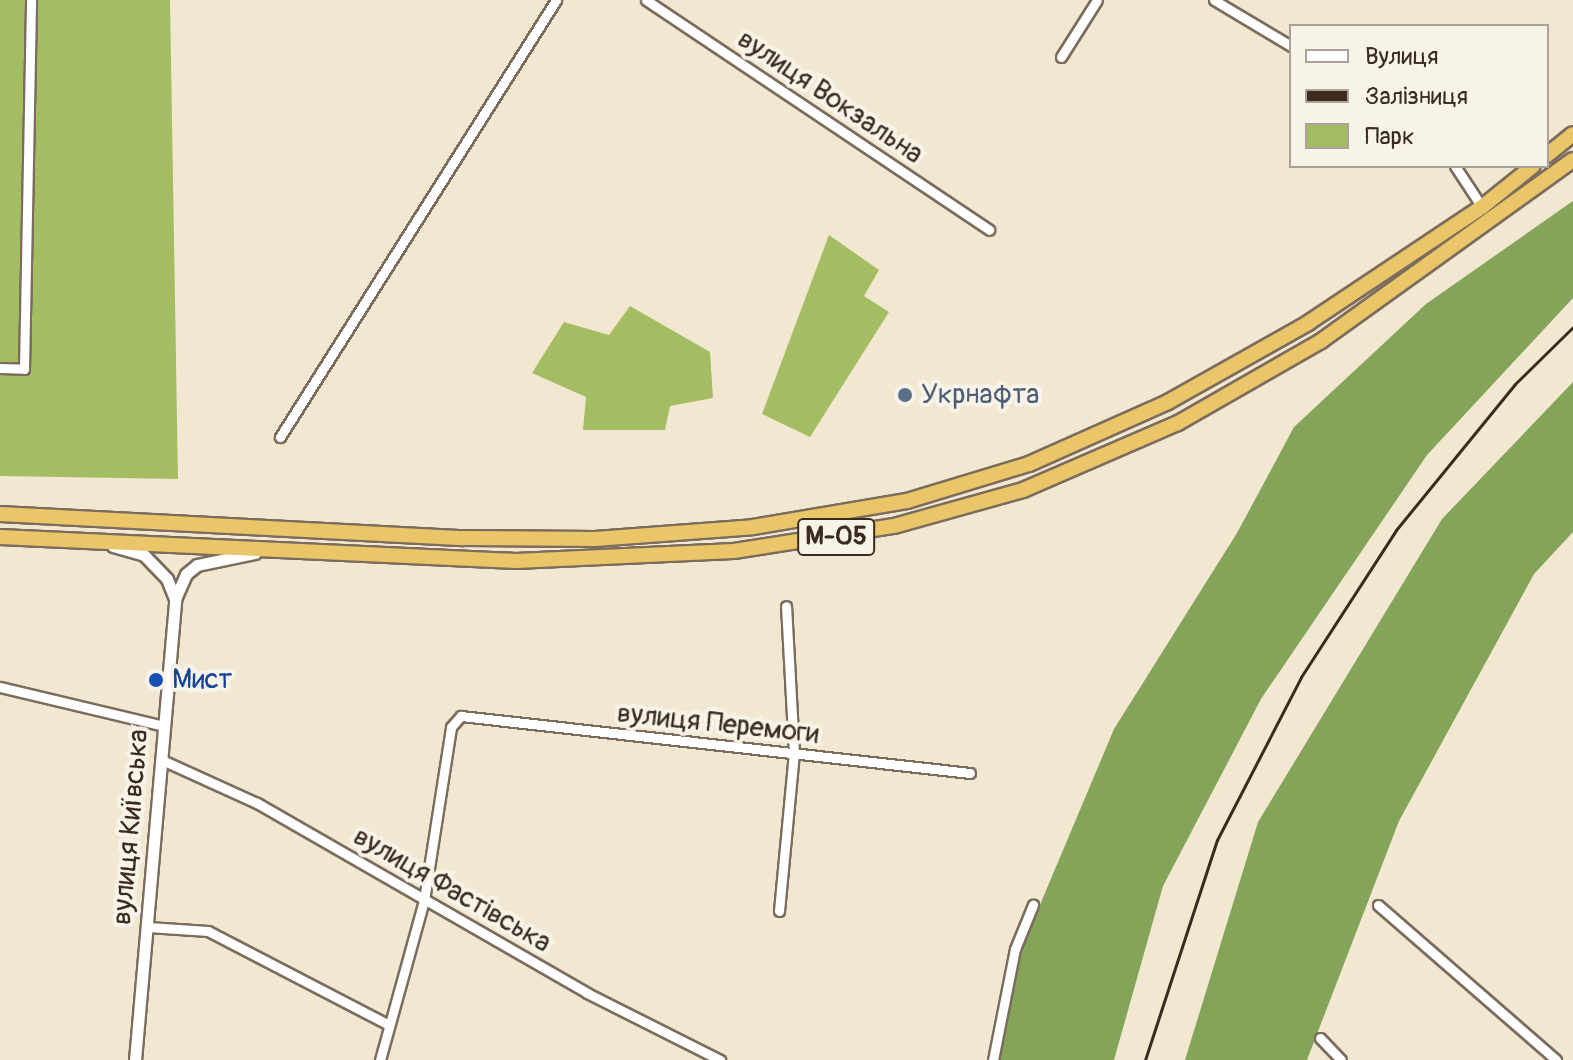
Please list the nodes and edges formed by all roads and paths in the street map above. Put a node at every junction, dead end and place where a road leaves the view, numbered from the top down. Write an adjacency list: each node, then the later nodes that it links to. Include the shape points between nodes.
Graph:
1 (31, 0): 15 (street, via 24,369)
2 (556, 0): 16 (street)
3 (646, 0): 14 (street, вулиця Вокзальна)
4 (1097, 0): 7 (street)
5 (1214, 0): 6 (street)
6 (1289, 45)
7 (1061, 57)
8 (1573, 134): 9 (highway)
9 (1549, 153)
10 (1573, 160): 20 (highway, М-05, via 1450,253 1253,382 1097,461 968,507 827,538 657,558 516,561)
11 (1456, 168): 13 (street)
12 (1531, 168): 13 (highway, М-05)
13 (1482, 207): 17 (highway, М-05, via 1308,323 1168,402 1042,460 907,501 753,527 595,539 463,538)
14 (989, 230)
15 (0, 368)
16 (280, 437)
17 (0, 514)
18 (0, 537): 19 (highway, М-05)
19 (93, 541): 20 (highway, М-05); 21 (street, via 144,555 167,579)
20 (258, 552): 21 (street, via 197,565 186,574)
21 (175, 599): 24 (street, вулиця Київська)
22 (786, 606): 25 (street)
23 (0, 687): 24 (street)
24 (164, 726): 26 (street, вулиця Київська)
25 (794, 753): 27 (street, вулиця Перемоги); 28 (street, вулиця Перемоги, via 461,716 451,727); 31 (street)
26 (162, 760): 28 (street, вулиця Фастівська, via 257,803); 32 (street, вулиця Київська)
27 (970, 773)
28 (424, 900): 33 (street); 37 (street, вулиця Фастівська, via 587,993)
29 (1033, 905): 38 (street, via 1015,949)
30 (1378, 905): 40 (street)
31 (779, 911)
32 (148, 927): 33 (street, via 208,931); 35 (street, вулиця Київська)
33 (389, 1025): 36 (street)
34 (1320, 1038): 39 (street)
35 (135, 1060)
36 (380, 1060)
37 (720, 1060)
38 (993, 1060)
39 (1341, 1060)
40 (1556, 1060)

